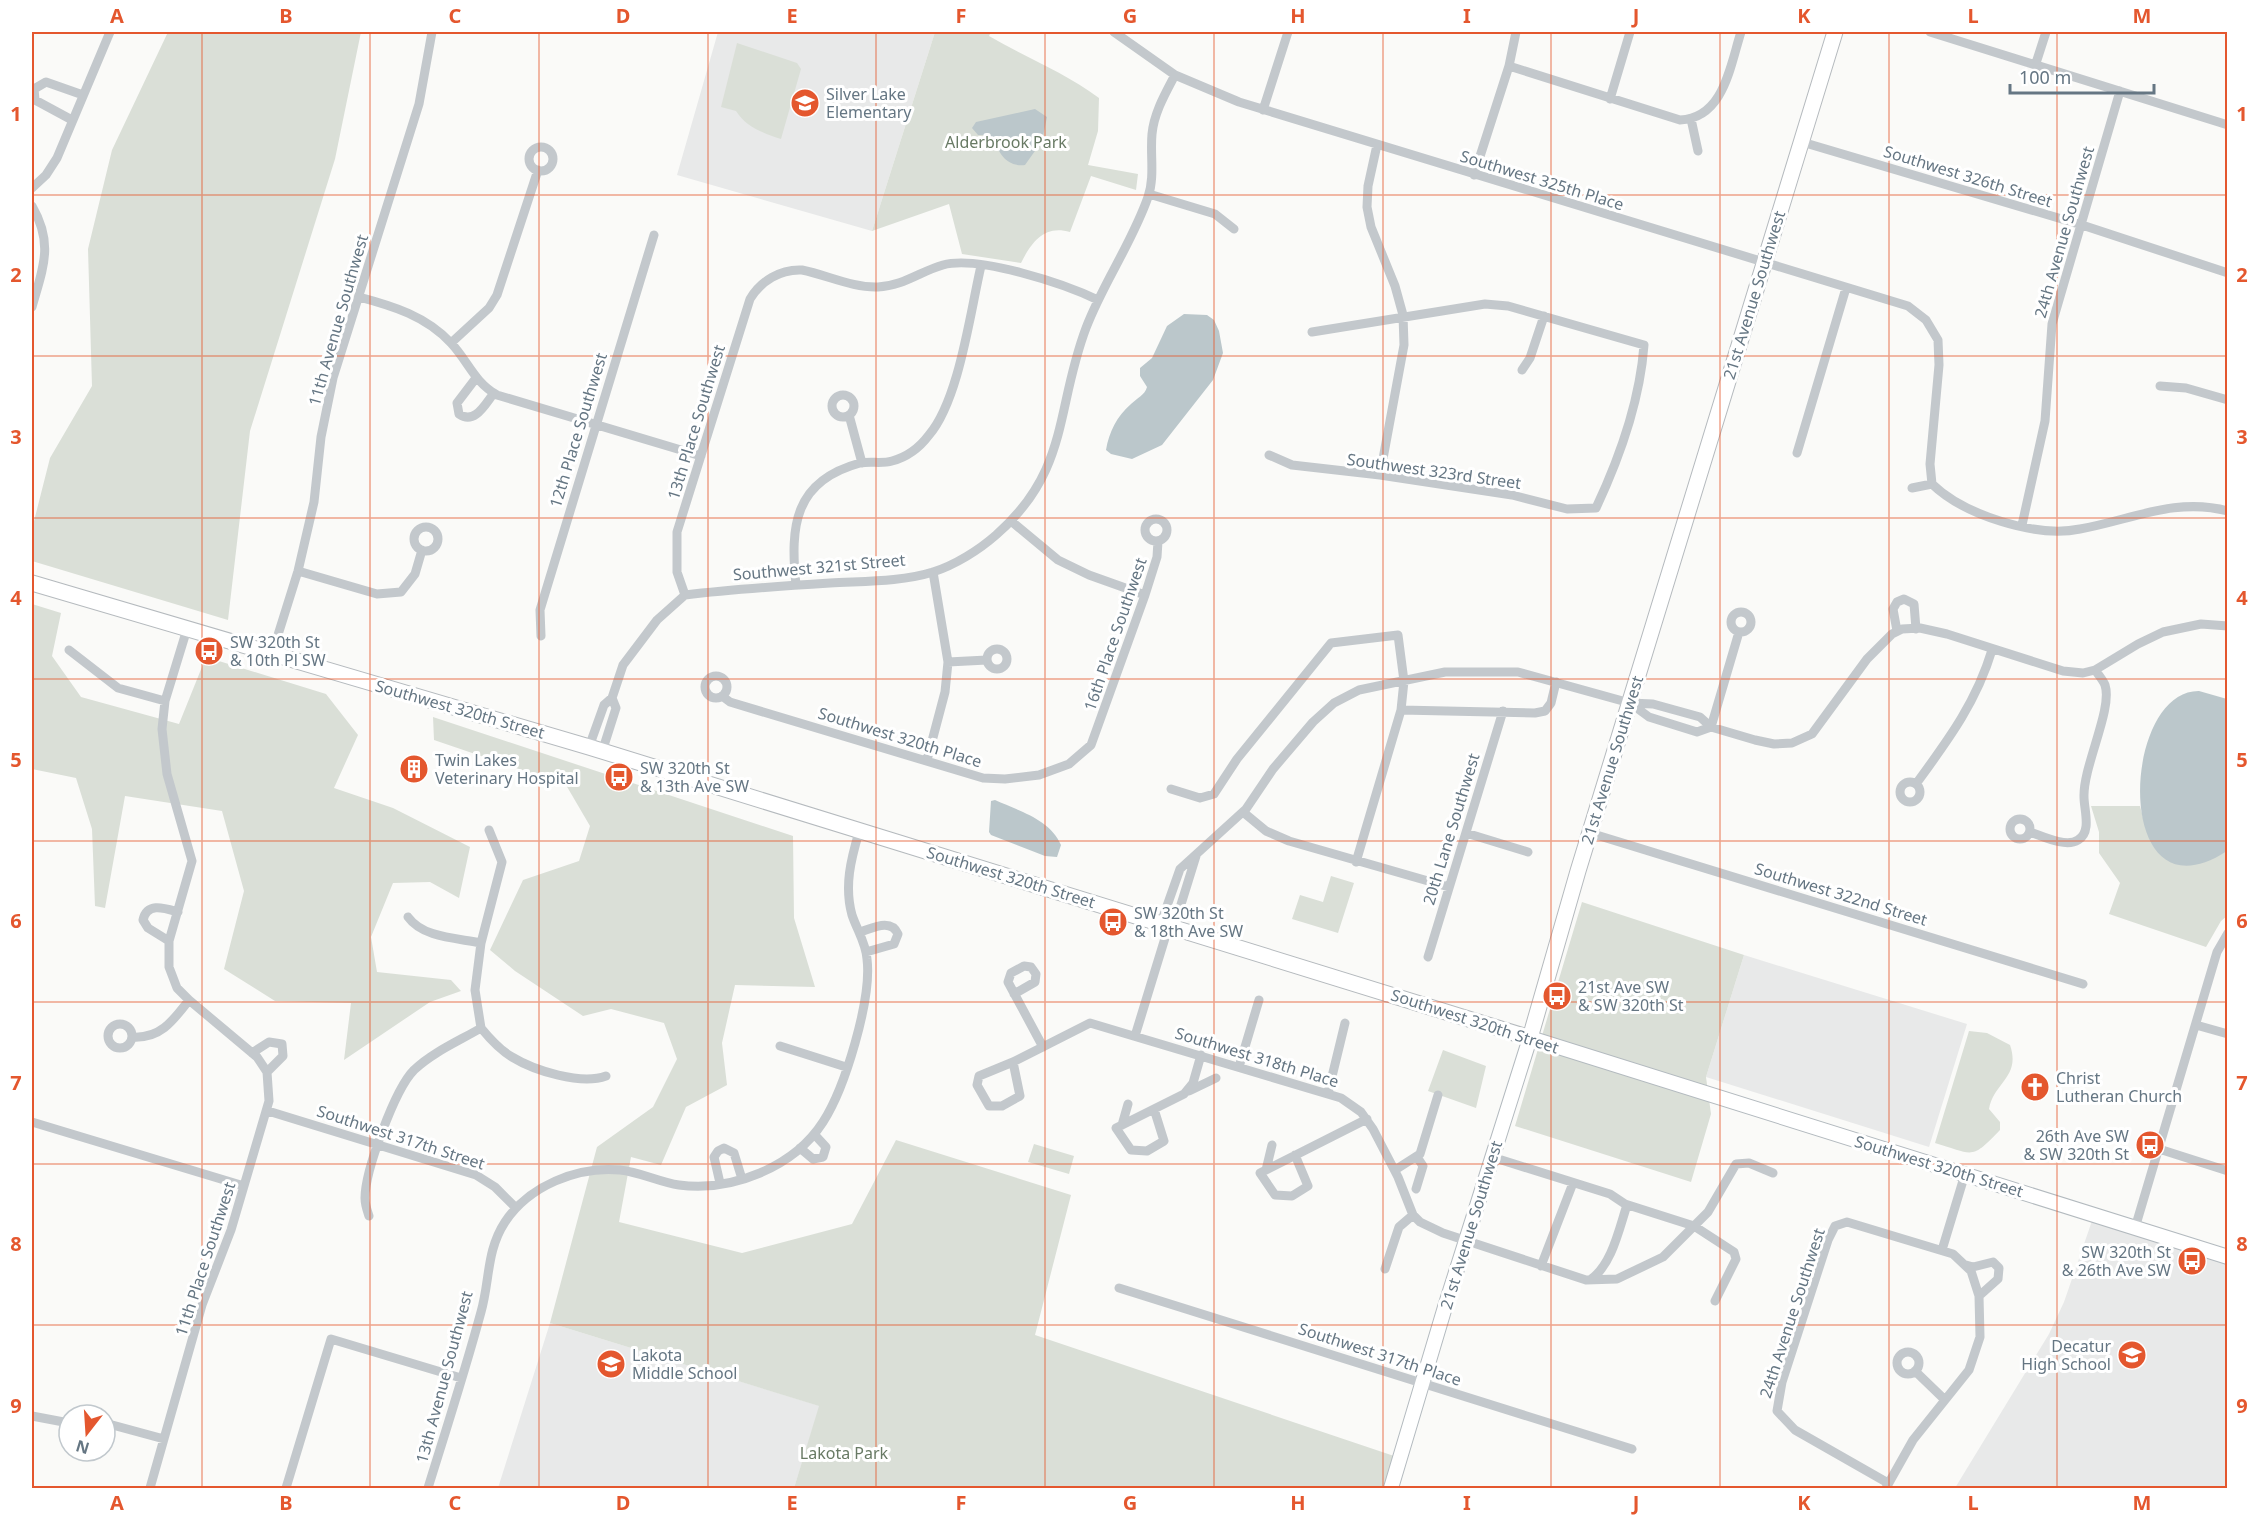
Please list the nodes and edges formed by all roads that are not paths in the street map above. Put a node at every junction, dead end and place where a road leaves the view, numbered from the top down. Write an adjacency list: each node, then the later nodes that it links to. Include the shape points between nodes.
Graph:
1 (110, 32): 15 (street)
2 (432, 32): 36 (street, 11th Avenue Southwest, via 419,104)
3 (1114, 32): 13 (street, Southwest 325th Place)
4 (1288, 32): 17 (street)
5 (1516, 32): 12 (street)
6 (1630, 32): 16 (street)
7 (1741, 32): 18 (street, via 1720,96 1702,116)
8 (1834, 32): 21 (main road, 21st Avenue Southwest)
9 (1930, 32): 11 (street)
10 (2046, 32): 11 (street)
11 (2036, 63): 14 (street)
12 (1509, 66): 16 (street); 25 (street)
13 (1175, 75): 17 (street, Southwest 325th Place); 27 (street, Southwest 321st Street, via 1156,115)
14 (2120, 91): 20 (street); 29 (street, 24th Avenue Southwest)
15 (83, 95): 19 (street); 19 (street, via 46,82 34,89 40,104)
16 (1610, 99): 18 (street, via 1680,120)
17 (1263, 110): 22 (street, Southwest 325th Place)
18 (1691, 119): 23 (street)
19 (72, 120): 26 (street, via 57,158)
20 (2228, 125)
21 (1802, 142): 29 (street, Southwest 326th Street); 32 (main road, 21st Avenue Southwest)
22 (1377, 145): 25 (street, Southwest 325th Place); 39 (street, via 1367,207)
23 (1698, 151)
24 (538, 170): 42 (street, via 497,295 489,308)
25 (1474, 175): 32 (street, Southwest 325th Place)
26 (32, 188)
27 (1149, 194): 30 (street, via 1215,214); 37 (street, Southwest 321st Street, via 1136,228)
28 (32, 206): 38 (street, via 46,246 45,264)
29 (2082, 225): 34 (street, Southwest 326th Street); 59 (street, 24th Avenue Southwest, via 2052,324 2045,421)
30 (1234, 229)
31 (654, 235): 49 (street, 12th Place Southwest)
32 (1764, 262): 35 (street, Southwest 325th Place); 85 (main road, 21st Avenue Southwest)
33 (981, 266): 37 (street, via 1056,282); 52 (street, 13th Place Southwest, via 944,264 907,281 877,287 802,270 782,273 757,288 750,299); 53 (street, via 953,386 939,423 909,454 892,461)
34 (2228, 273)
35 (1846, 288): 50 (street); 55 (street, Southwest 325th Place, via 1908,306 1926,320 1938,340)
36 (359, 297): 42 (street, via 407,312 428,323); 62 (street, 11th Avenue Southwest, via 333,378 314,502)
37 (1098, 300): 58 (street, Southwest 321st Street, via 1085,331 1053,456 1035,490)
38 (32, 307)
39 (1402, 315): 40 (street, via 1485,304); 41 (street); 54 (street, via 1402,362)
40 (1544, 316): 43 (street); 54 (street, Southwest 323rd Street, via 1644,345 1630,412 1596,508 1567,510 1512,495)
41 (1312, 332)
42 (451, 343): 44 (street)
43 (1522, 370)
44 (476, 378): 46 (street); 46 (street, via 457,403 459,414 474,417)
45 (2160, 386): 47 (street, via 2186,388)
46 (494, 393): 49 (street)
47 (2228, 400)
48 (849, 415): 53 (street)
49 (594, 424): 52 (street); 73 (street, 12th Place Southwest, via 540,610)
50 (1797, 453)
51 (1269, 455): 54 (street, Southwest 323rd Street, via 1292,465)
52 (701, 456): 66 (street, 13th Place Southwest, via 677,532 677,572)
53 (862, 463): 65 (street, via 837,472 814,488 801,507 792,546)
54 (1380, 475)
55 (1932, 484): 56 (street); 59 (street, via 1966,508)
56 (1912, 488)
57 (2228, 511): 59 (street, via 2173,506 2077,530)
58 (1011, 521): 63 (street, Southwest 321st Street, via 988,542); 67 (street, via 1058,560)
59 (2022, 525)
60 (1158, 541): 67 (street, 16th Place Southwest)
61 (422, 550): 62 (street, via 415,574 401,592 377,594)
62 (298, 572): 76 (street, 11th Avenue Southwest)
63 (933, 572): 65 (street, Southwest 321st Street, via 884,580); 78 (street)
64 (32, 583): 69 (main road, Southwest 320th Street)
65 (796, 585): 66 (street, Southwest 321st Street)
66 (686, 595): 83 (street, via 657,620 623,665)
67 (1145, 595): 89 (street, 16th Place Southwest)
68 (2228, 626): 79 (street, via 2200,624 2163,633)
69 (187, 629): 76 (main road, Southwest 320th Street); 84 (street)
70 (1916, 629): 71 (street); 71 (street, via 1914,604 1904,599 1893,609); 75 (street, via 1947,634)
71 (1899, 630): 88 (street, via 1867,659 1812,734 1792,743 1774,744)
72 (1738, 632): 88 (street)
73 (541, 636)
74 (69, 650): 84 (street, via 118,688)
75 (1992, 650): 79 (street, via 2063,671 2083,673); 92 (street, via 1983,682 1969,708)
76 (272, 654): 90 (main road, Southwest 320th Street)
77 (987, 660): 78 (street)
78 (948, 662): 91 (street, via 945,692)
79 (2095, 669): 98 (street, via 2105,685 2106,698 2087,771 2085,832 2079,840 2062,842)
80 (1404, 681): 81 (street, via 1445,672 1482,671 1518,672); 86 (street); 93 (street, via 1398,635 1331,643 1237,759 1214,794 1200,798); 94 (street, via 1359,690 1334,703 1273,769)
81 (1556, 681): 85 (street); 87 (street, via 1545,711)
82 (722, 696): 91 (street, Southwest 320th Place, via 730,702)
83 (612, 698): 90 (street, via 604,705); 90 (street, via 616,708)
84 (165, 701): 103 (street, via 162,747 192,861)
85 (1630, 703): 88 (street, via 1653,704 1700,717); 88 (street, via 1649,717 1697,732); 99 (main road, 21st Avenue Southwest)
86 (1401, 710): 87 (street); 101 (street)
87 (1503, 711): 97 (street, 20th Lane Southwest)
88 (1711, 727)
89 (1096, 736): 91 (street, Southwest 320th Place, via 1069,764 1025,778 983,778)
90 (596, 749): 96 (main road, Southwest 320th Street)
91 (927, 760)
92 (1916, 784)
93 (1171, 789)
94 (1244, 812): 101 (street, via 1266,831 1289,842); 105 (street, via 1177,876)
95 (489, 830): 109 (street, via 502,862)
96 (859, 832): 105 (main road, Southwest 320th Street); 106 (street, via 848,878 850,906)
97 (1466, 832): 100 (street); 102 (street, 20th Lane Southwest)
98 (2030, 832)
99 (1590, 833): 112 (street, Southwest 322nd Street); 122 (main road, 21st Avenue Southwest)
100 (1528, 852)
101 (1356, 862): 102 (street)
102 (1449, 888): 111 (street, 20th Lane Southwest)
103 (178, 912): 108 (street); 108 (street, via 162,907 151,908 144,915 148,928)
104 (408, 917): 109 (street, via 428,932)
105 (1168, 925): 120 (street); 122 (main road, Southwest 320th Street)
106 (860, 932): 110 (street); 110 (street, via 887,924 898,934 894,944)
107 (2228, 933): 117 (street, via 2217,952)
108 (169, 941): 115 (street, via 172,979)
109 (481, 943): 118 (street, via 475,990)
110 (866, 952): 128 (street, via 865,999)
111 (1428, 957)
112 (2083, 984)
113 (1014, 994): 124 (street)
114 (1259, 999): 129 (street)
115 (189, 1000): 121 (street, via 167,1027 154,1036); 125 (street)
116 (1346, 1023): 133 (street)
117 (2196, 1025): 119 (street); 146 (street)
118 (481, 1028): 131 (street, via 503,1051 523,1063 575,1079); 143 (street, via 423,1062 406,1079 393,1102)
119 (2228, 1034)
120 (1135, 1036): 124 (street, Southwest 318th Place, via 1090,1023); 126 (street, Southwest 318th Place)
121 (132, 1037)
122 (1530, 1038): 149 (main road, 21st Avenue Southwest); 154 (main road, Southwest 320th Street)
123 (780, 1046): 128 (street)
124 (1043, 1047): 127 (street, Southwest 318th Place)
125 (252, 1053): 130 (street); 130 (street, via 269,1042 282,1044 283,1056)
126 (1201, 1055): 129 (street, Southwest 318th Place); 134 (street, via 1193,1083)
127 (1013, 1062): 127 (street, Southwest 318th Place, via 976,1079 989,1106 1002,1106 1020,1096)
128 (846, 1067): 142 (street, via 834,1101)
129 (1239, 1067): 133 (street, Southwest 318th Place)
130 (267, 1072): 138 (street, 11th Place Southwest)
131 (606, 1076)
132 (1216, 1078): 134 (street)
133 (1328, 1093): 139 (street, Southwest 318th Place, via 1354,1106)
134 (1184, 1094): 137 (street)
135 (1438, 1095): 148 (street)
136 (1128, 1104): 141 (street)
137 (1154, 1109): 141 (street); 141 (street, via 1165,1139 1148,1151 1128,1147 1116,1128)
138 (268, 1111): 143 (street, Southwest 317th Street); 158 (street, 11th Place Southwest)
139 (1367, 1119): 147 (street); 151 (street, Southwest 318th Place)
140 (32, 1122): 158 (street)
141 (1122, 1125)
142 (814, 1134): 145 (street); 145 (street, via 826,1147 823,1157 813,1159)
143 (380, 1143): 161 (street, Southwest 317th Street, via 476,1175); 163 (street, via 364,1195)
144 (1272, 1145): 150 (street)
145 (800, 1148): 155 (street, via 770,1169)
146 (2159, 1149): 152 (street); 165 (street)
147 (1295, 1155): 150 (street); 150 (street, via 1309,1184 1292,1196 1281,1197 1272,1192 1260,1173)
148 (1418, 1157): 151 (street); 159 (street, via 1423,1166)
149 (1492, 1157): 157 (street); 166 (main road, 21st Avenue Southwest)
150 (1266, 1170)
151 (1395, 1170): 162 (street, Southwest 318th Place)
152 (2228, 1171)
153 (1773, 1173): 164 (street, via 1749,1163 1736,1164 1715,1202)
154 (1965, 1174): 165 (main road, Southwest 320th Street); 167 (street)
155 (742, 1179): 156 (street); 156 (street, via 734,1153 724,1148 714,1157)
156 (720, 1183): 161 (street, via 679,1185 620,1170 599,1170 561,1179)
157 (1573, 1183): 160 (street, via 1610,1194); 170 (street)
158 (244, 1186): 183 (street, 11th Place Southwest, via 225,1250 202,1305)
159 (1416, 1189)
160 (1627, 1205): 164 (street); 172 (street, via 1607,1260)
161 (515, 1207): 177 (street, 13th Avenue Southwest, via 489,1259 482,1309)
162 (1413, 1215): 166 (street, via 1431,1228); 171 (street, via 1400,1227)
163 (369, 1216)
164 (1694, 1226): 172 (street, via 1671,1251 1645,1267 1617,1279); 175 (street, via 1734,1252 1734,1268)
165 (2135, 1228): 168 (main road, Southwest 320th Street)
166 (1466, 1240): 170 (street); 178 (main road, 21st Avenue Southwest)
167 (1942, 1250): 169 (street); 185 (street, 24th Avenue Southwest, via 1861,1225 1837,1224 1828,1240 1780,1390 1777,1411 1795,1430)
168 (2228, 1257)
169 (1966, 1265): 174 (street); 174 (street, via 1993,1262 1999,1268 1998,1279)
170 (1541, 1266): 172 (street)
171 (1385, 1269)
172 (1590, 1280)
173 (1119, 1288): 178 (street, Southwest 317th Place)
174 (1979, 1296): 179 (street, via 1981,1328 1977,1350 1966,1375)
175 (1715, 1301)
176 (1915, 1371): 179 (street)
177 (461, 1378): 187 (street, via 331,1339); 188 (street, 13th Avenue Southwest)
178 (1422, 1383): 184 (street, Southwest 317th Place); 189 (main road, 21st Avenue Southwest)
179 (1944, 1399): 185 (street, via 1913,1440)
180 (32, 1416): 181 (street)
181 (57, 1421)
182 (117, 1426): 183 (street)
183 (164, 1438): 186 (street, 11th Place Southwest)
184 (1632, 1449)
185 (1887, 1485)
186 (150, 1488)
187 (286, 1488)
188 (428, 1488)
189 (1392, 1488)

